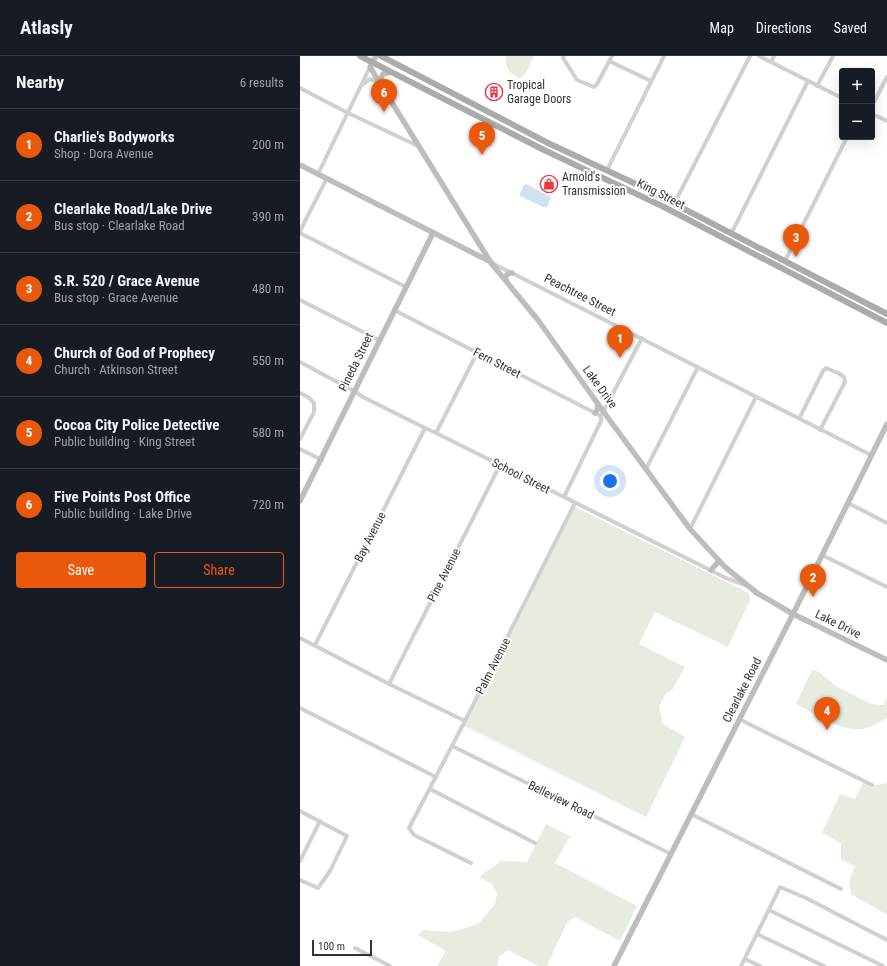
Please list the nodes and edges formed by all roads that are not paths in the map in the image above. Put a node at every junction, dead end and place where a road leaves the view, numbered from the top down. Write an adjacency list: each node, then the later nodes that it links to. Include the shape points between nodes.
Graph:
1 (360, 56): 13 (main road, King Street)
2 (376, 56): 13 (street)
3 (381, 56): 30 (main road, King Street)
4 (563, 56): 11 (street, via 577,80 594,88)
5 (612, 56): 11 (street)
6 (664, 56): 16 (street)
7 (750, 56): 36 (street)
8 (759, 56): 12 (street)
9 (774, 56): 12 (street)
10 (833, 56): 19 (street)
11 (609, 61): 16 (street)
12 (771, 62): 17 (street)
13 (371, 65): 14 (main road, King Street); 18 (street, Lake Drive); 20 (street)
14 (391, 72): 18 (street, via 383,74); 27 (main road, King Street)
15 (887, 77): 23 (street)
16 (651, 81): 33 (street)
17 (808, 81): 19 (street); 40 (street)
18 (379, 82): 20 (street, via 370,78); 29 (street, Lake Drive)
19 (817, 86): 22 (street)
20 (359, 87): 24 (street)
21 (300, 88): 24 (street)
22 (839, 97)
23 (873, 104)
24 (348, 113): 29 (street); 34 (street)
25 (875, 115): 26 (street)
26 (887, 121)
27 (526, 140): 30 (main road, via 537,141 558,151); 31 (main road, King Street)
28 (846, 140): 44 (street)
29 (418, 146): 41 (street, Lake Drive)
30 (563, 150): 33 (main road, King Street)
31 (572, 162): 33 (main road, via 600,171); 37 (main road, King Street)
32 (300, 165): 34 (street, Peachtree Street)
33 (607, 170): 36 (main road, King Street)
34 (318, 174): 35 (street, Peachtree Street)
35 (327, 178): 38 (street); 39 (street, Peachtree Street)
36 (674, 204): 40 (main road, King Street)
37 (665, 208): 40 (main road, via 667,206 676,210 727,236); 42 (main road, King Street)
38 (300, 232): 49 (street)
39 (433, 233): 43 (street, Peachtree Street); 49 (street, Pineda Street)
40 (731, 234): 44 (main road, King Street)
41 (476, 238): 43 (street, via 475,244); 45 (street, Lake Drive)
42 (728, 241): 46 (main road, via 736,240 791,269); 53 (main road, King Street)
43 (468, 251): 45 (street, Peachtree Street)
44 (785, 261): 46 (main road, King Street)
45 (491, 263): 47 (street, Peachtree Street); 48 (street, Lake Drive)
46 (797, 267): 52 (main road, King Street)
47 (512, 273): 48 (street, via 506,275); 54 (street, Peachtree Street)
48 (506, 280): 62 (street, Lake Drive)
49 (406, 287): 51 (street, Pineda Street)
50 (300, 300): 55 (street)
51 (394, 310): 55 (street, Pineda Street); 56 (street, Fern Street)
52 (887, 314)
53 (887, 323)
54 (642, 338): 58 (street, Peachtree Street); 64 (street)
55 (379, 340): 59 (street, Pineda Street)
56 (477, 353): 63 (street, Fern Street); 69 (street)
57 (300, 362): 59 (street, School Street)
58 (698, 367): 61 (street, Peachtree Street); 75 (street)
59 (354, 391): 67 (street, School Street); 73 (street, Pineda Street)
60 (300, 393): 70 (street, via 308,396 314,403 314,412)
61 (756, 397): 65 (street, Peachtree Street); 81 (street)
62 (598, 404): 63 (street); 64 (street, Lake Drive)
63 (595, 413): 64 (street, Fern Street)
64 (602, 414): 75 (street, Lake Drive); 76 (street)
65 (799, 419): 68 (street, Peachtree Street); 68 (street, via 823,371 826,368 838,373 844,377 845,382)
66 (887, 424): 72 (street, Clearlake Road)
67 (425, 428): 69 (street, School Street); 89 (street, Bay Avenue)
68 (820, 430): 72 (street, Peachtree Street)
69 (436, 433): 74 (street, School Street)
70 (300, 439)
71 (300, 449): 73 (street)
72 (871, 456): 79 (street, Clearlake Road)
73 (322, 460): 77 (street, Pineda Street)
74 (500, 465): 76 (street, School Street); 91 (street, Pine Avenue)
75 (646, 469): 81 (street, Lake Drive)
76 (564, 497): 78 (street, School Street)
77 (300, 501)
78 (575, 503): 84 (street, School Street); 94 (street, Palm Avenue)
79 (848, 503): 80 (street); 82 (street, Clearlake Road)
80 (887, 524)
81 (690, 529): 83 (street, Lake Drive)
82 (822, 555): 86 (street); 87 (street, Clearlake Road)
83 (719, 561): 84 (street); 85 (street, Lake Drive)
84 (710, 570): 85 (street, School Street)
85 (746, 585): 87 (street, Lake Drive, via 763,598)
86 (887, 587)
87 (793, 614): 90 (street, Lake Drive); 93 (street, Clearlake Road)
88 (300, 638): 89 (street)
89 (314, 645): 91 (street)
90 (887, 660)
91 (389, 684): 94 (street)
92 (300, 708): 96 (street)
93 (739, 719): 97 (street); 100 (street, Clearlake Road)
94 (465, 721): 95 (street, Palm Avenue)
95 (452, 746): 96 (street, Palm Avenue); 103 (street, Belleview Road)
96 (436, 777): 98 (street, Palm Avenue)
97 (872, 785)
98 (430, 789): 102 (street); 105 (street, Palm Avenue, via 409,828 414,835)
99 (300, 811): 101 (street)
100 (691, 814): 103 (street, Clearlake Road); 107 (street)
101 (320, 821): 104 (street); 106 (street, via 347,836 330,871 318,888)
102 (535, 843)
103 (671, 854): 114 (street, Clearlake Road)
104 (300, 861)
105 (471, 863)
106 (300, 880)
107 (841, 889)
108 (769, 910): 109 (street); 110 (street, via 780,887); 118 (street)
109 (757, 934): 112 (street); 117 (street)
110 (887, 940)
111 (355, 948): 113 (street)
112 (745, 958): 115 (street); 116 (street)
113 (390, 966)
114 (614, 966)
115 (741, 966)
116 (760, 966)
117 (824, 966)
118 (884, 966)

